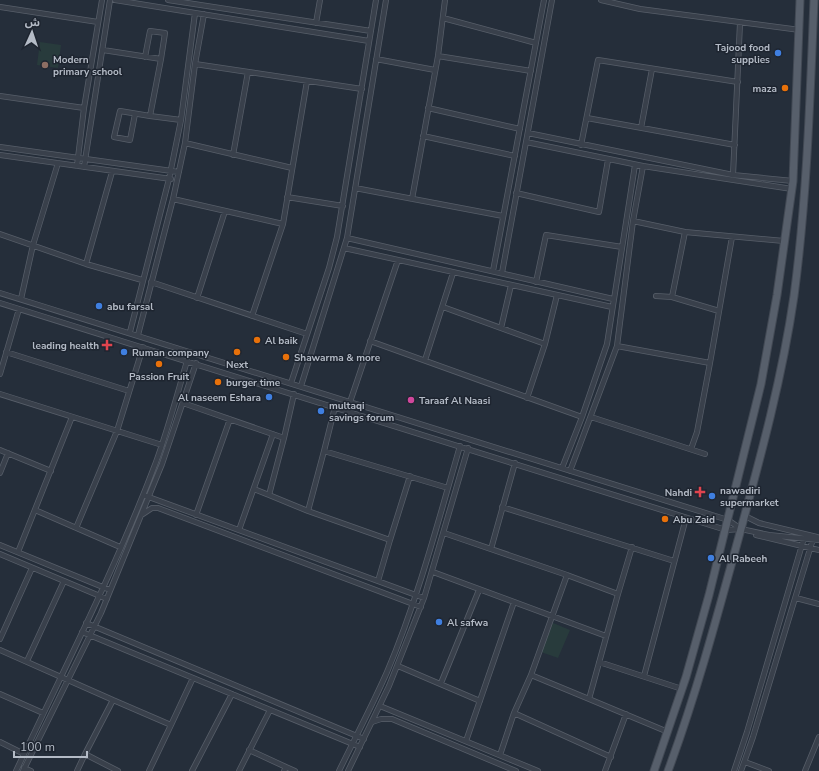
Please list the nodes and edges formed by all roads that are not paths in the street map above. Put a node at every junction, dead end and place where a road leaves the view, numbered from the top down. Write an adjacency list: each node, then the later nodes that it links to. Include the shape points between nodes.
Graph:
1 (102, 0): 19 (street)
2 (110, 0): 26 (street)
3 (115, 0): 16 (street)
4 (168, 0): 20 (street)
5 (320, 0): 20 (street)
6 (376, 0): 23 (street)
7 (386, 0): 30 (street)
8 (445, 0): 18 (street)
9 (544, 0): 25 (street)
10 (552, 0): 48 (street)
11 (601, 0): 14 (street)
12 (800, 0): 22 (main road)
13 (814, 0): 169 (main road, via 808,173 794,297 776,395)
14 (624, 3): 21 (street, via 640,10)
15 (0, 7): 19 (street)
16 (195, 13): 17 (street); 45 (street)
17 (204, 14): 24 (street); 31 (street)
18 (443, 18): 25 (street); 27 (street)
19 (98, 22): 40 (street)
20 (316, 23): 23 (street)
21 (740, 23): 22 (street); 37 (street)
22 (800, 30): 73 (main road)
23 (371, 31): 24 (street)
24 (370, 41): 38 (street)
25 (536, 43): 34 (street)
26 (102, 50): 28 (street); 59 (street)
27 (438, 56): 33 (street); 34 (street)
28 (145, 57): 29 (street); 29 (street, via 150,31 165,34)
29 (161, 59): 43 (street)
30 (376, 59): 33 (street); 74 (street)
31 (195, 64): 35 (street); 51 (street)
32 (652, 69): 37 (street); 44 (street, via 598,60); 46 (street)
33 (435, 70): 41 (street)
34 (531, 71): 47 (street)
35 (248, 72): 36 (street); 56 (street)
36 (307, 81): 38 (street); 66 (street)
37 (738, 82): 53 (street)
38 (362, 89): 80 (street)
39 (0, 96): 40 (street)
40 (84, 108): 58 (street)
41 (428, 108): 47 (street); 49 (street)
42 (135, 114): 42 (street, via 120,111 114,137 130,140); 43 (street)
43 (150, 116): 45 (street)
44 (587, 118): 46 (street); 52 (street)
45 (180, 120): 67 (street)
46 (641, 128): 53 (street)
47 (520, 129): 57 (street)
48 (528, 133): 50 (street); 52 (street)
49 (423, 136): 57 (street); 78 (street)
50 (526, 142): 60 (street); 76 (street)
51 (185, 143): 56 (street); 69 (street)
52 (581, 145): 70 (street)
53 (735, 145): 70 (street)
54 (0, 147): 58 (street)
55 (0, 154): 61 (street)
56 (233, 155): 66 (street)
57 (514, 156): 82 (street)
58 (78, 157): 59 (street); 63 (street)
59 (85, 158): 65 (street); 67 (street)
60 (608, 160): 62 (street); 76 (street, via 599,212)
61 (58, 163): 63 (street); 90 (street)
62 (635, 165): 64 (street); 91 (street)
63 (77, 166): 65 (street)
64 (643, 166): 75 (street); 83 (street)
65 (84, 167): 68 (street)
66 (292, 168): 77 (street)
67 (170, 171): 69 (street); 71 (street)
68 (112, 172): 71 (street); 94 (street)
69 (179, 172): 72 (street)
70 (733, 175): 73 (street)
71 (169, 179): 72 (street); 98 (street)
72 (176, 180): 79 (street)
73 (793, 181): 75 (main road)
74 (355, 188): 78 (street); 88 (street)
75 (792, 189): 89 (main road)
76 (516, 193): 97 (street)
77 (287, 197): 80 (street); 84 (street)
78 (412, 198): 82 (street)
79 (173, 200): 81 (street); 99 (street)
80 (343, 206): 117 (street, via 329,268)
81 (225, 211): 84 (street); 105 (street)
82 (503, 216): 95 (street)
83 (633, 221): 85 (street); 121 (street)
84 (283, 224): 114 (street)
85 (685, 232): 87 (street); 106 (street)
86 (0, 234): 90 (street)
87 (732, 237): 89 (street); 113 (street)
88 (347, 238): 92 (street); 95 (street)
89 (784, 241): 171 (main road, via 761,384)
90 (33, 245): 94 (street); 107 (street)
91 (622, 247): 100 (street, via 546,235); 108 (street)
92 (344, 248): 93 (street); 130 (street)
93 (398, 260): 96 (street); 119 (street)
94 (86, 264): 98 (street)
95 (493, 271): 97 (street)
96 (453, 272): 101 (street); 110 (street)
97 (502, 274): 100 (street)
98 (142, 280): 116 (street)
99 (151, 282): 105 (street); 118 (street)
100 (536, 282): 108 (street)
101 (512, 285): 103 (street); 115 (street)
102 (0, 293): 107 (street)
103 (556, 295): 111 (street); 120 (street)
104 (656, 296): 106 (street)
105 (198, 298): 114 (street)
106 (672, 298): 113 (street)
107 (21, 299): 116 (street)
108 (613, 299): 111 (street)
109 (0, 303): 112 (street)
110 (443, 307): 115 (street); 124 (street)
111 (612, 307): 139 (street, via 607,344)
112 (19, 309): 122 (street); 123 (street)
113 (719, 311): 127 (street)
114 (252, 316): 117 (street)
115 (501, 328): 120 (street)
116 (130, 332): 118 (street)
117 (307, 334): 129 (street)
118 (138, 335): 129 (street)
119 (370, 341): 124 (street); 135 (street)
120 (545, 344): 134 (street)
121 (617, 346): 127 (street); 140 (street)
122 (143, 347): 125 (street); 131 (street)
123 (6, 352): 128 (street); 131 (street)
124 (425, 360): 134 (street)
125 (187, 361): 126 (street); 145 (street)
126 (196, 363): 133 (street); 136 (street)
127 (710, 363): 149 (street, via 697,432)
128 (0, 374)
129 (291, 383): 130 (street)
130 (301, 386): 135 (street)
131 (129, 391): 142 (street)
132 (0, 394): 138 (street)
133 (294, 394): 137 (street); 144 (street)
134 (528, 398): 139 (street)
135 (350, 402): 154 (street)
136 (183, 403): 141 (street); 163 (street)
137 (335, 407): 146 (street); 150 (street)
138 (72, 417): 142 (street); 155 (street)
139 (582, 417): 154 (street)
140 (591, 417): 149 (street); 156 (street)
141 (230, 420): 143 (street); 168 (street)
142 (117, 431): 145 (street); 172 (street)
143 (273, 434): 144 (street); 160 (street)
144 (284, 438): 162 (street)
145 (162, 445): 161 (street)
146 (460, 446): 147 (street); 159 (street)
147 (468, 448): 153 (street); 176 (street)
148 (0, 450): 151 (street)
149 (691, 450): 152 (street)
150 (324, 451): 158 (street); 166 (street)
151 (8, 453): 155 (street); 157 (street)
152 (705, 454)
153 (515, 463): 164 (street); 170 (street)
154 (562, 468): 156 (street)
155 (51, 470): 165 (street)
156 (570, 471): 171 (street)
157 (0, 473)
158 (410, 476): 159 (street); 180 (street)
159 (448, 488): 202 (street)
160 (254, 489): 162 (street); 174 (street)
161 (143, 495): 163 (street); 184 (street)
162 (268, 495): 166 (street)
163 (149, 497): 167 (street); 168 (street)
164 (502, 507): 185 (street); 187 (street)
165 (35, 510): 172 (street); 189 (street)
166 (308, 511): 180 (street)
167 (142, 515): 198 (street); 207 (street, via 147,510 158,508)
168 (196, 515): 174 (street)
169 (745, 516): 173 (main road); 179 (street, via 759,523)
170 (686, 518): 175 (street); 191 (street)
171 (728, 520): 173 (street); 175 (main road)
172 (76, 528): 184 (street)
173 (741, 529): 175 (street); 178 (street); 270 (main road, via 698,684)
174 (239, 530): 196 (street)
175 (726, 530): 227 (main road)
176 (444, 532): 187 (street); 193 (street)
177 (756, 535): 183 (street)
178 (804, 538): 181 (street); 183 (street)
179 (819, 539): 181 (street)
180 (390, 540): 196 (street)
181 (813, 540): 186 (street)
182 (0, 545): 189 (street)
183 (802, 546): 186 (street); 271 (street)
184 (120, 547): 197 (street)
185 (632, 547): 191 (street); 200 (street)
186 (811, 548): 188 (street); 204 (street)
187 (491, 549): 194 (street)
188 (819, 550)
189 (18, 552): 197 (street)
190 (0, 554): 192 (street)
191 (674, 561): 223 (street)
192 (32, 568): 195 (street); 216 (street)
193 (433, 572): 199 (street); 203 (street)
194 (567, 575): 200 (street); 210 (street)
195 (64, 581): 201 (street); 218 (street)
196 (378, 581): 202 (street)
197 (102, 587): 198 (street); 201 (street)
198 (110, 590): 205 (street)
199 (479, 590): 206 (street); 226 (street)
200 (618, 594): 215 (street)
201 (98, 595): 205 (street); 211 (street)
202 (415, 595): 203 (street); 207 (street)
203 (424, 598): 209 (street)
204 (796, 598): 208 (street); 253 (street)
205 (107, 599): 212 (street)
206 (514, 602): 210 (street); 232 (street)
207 (413, 604): 209 (street); 241 (street, via 387,672)
208 (819, 604)
209 (421, 607): 220 (street)
210 (552, 616): 215 (street); 221 (street)
211 (86, 623): 212 (street); 213 (street)
212 (95, 627): 214 (street); 241 (street)
213 (82, 632): 214 (street); 222 (street)
214 (90, 635): 224 (street); 225 (street)
215 (606, 636): 219 (street)
216 (0, 639)
217 (0, 650): 218 (street)
218 (27, 662): 222 (street)
219 (599, 662): 223 (street); 230 (street)
220 (398, 666): 226 (street); 233 (street)
221 (531, 675): 230 (street); 236 (street)
222 (61, 676): 225 (street); 235 (street)
223 (644, 676): 227 (street)
224 (193, 678): 229 (street); 239 (street)
225 (68, 680): 231 (street); 254 (street)
226 (441, 683): 232 (street)
227 (682, 689): 240 (main road)
228 (0, 694): 235 (street)
229 (232, 694): 234 (street); 261 (street)
230 (589, 699): 237 (street)
231 (113, 700): 239 (street); 250 (street)
232 (480, 701): 244 (street)
233 (380, 706): 238 (street); 244 (street)
234 (270, 710): 246 (street); 248 (street)
235 (43, 713): 249 (street)
236 (514, 713): 251 (street); 252 (street)
237 (626, 714): 240 (street); 252 (street)
238 (372, 722): 243 (street); 266 (street, via 392,719)
239 (171, 725): 260 (street)
240 (668, 732): 269 (main road)
241 (356, 736): 243 (street); 246 (street)
242 (819, 737): 274 (street)
243 (364, 739): 247 (street)
244 (466, 741): 251 (street)
245 (0, 742): 249 (street)
246 (353, 744): 247 (street); 264 (street)
247 (360, 747): 265 (street)
248 (249, 750): 255 (street); 262 (street)
249 (24, 754): 256 (street)
250 (85, 754): 258 (street); 259 (street)
251 (500, 755): 267 (street)
252 (611, 757): 268 (street)
253 (745, 762): 272 (street); 273 (street)
254 (24, 769): 257 (street)
255 (285, 769): 263 (street)
256 (16, 771)
257 (31, 771)
258 (77, 771)
259 (118, 771)
260 (149, 771)
261 (192, 771)
262 (239, 771)
263 (295, 771)
264 (339, 771)
265 (348, 771)
266 (516, 771)
267 (538, 771)
268 (605, 771)
269 (654, 771)
270 (668, 771)
271 (734, 771)
272 (741, 771)
273 (769, 771)
274 (806, 771)

